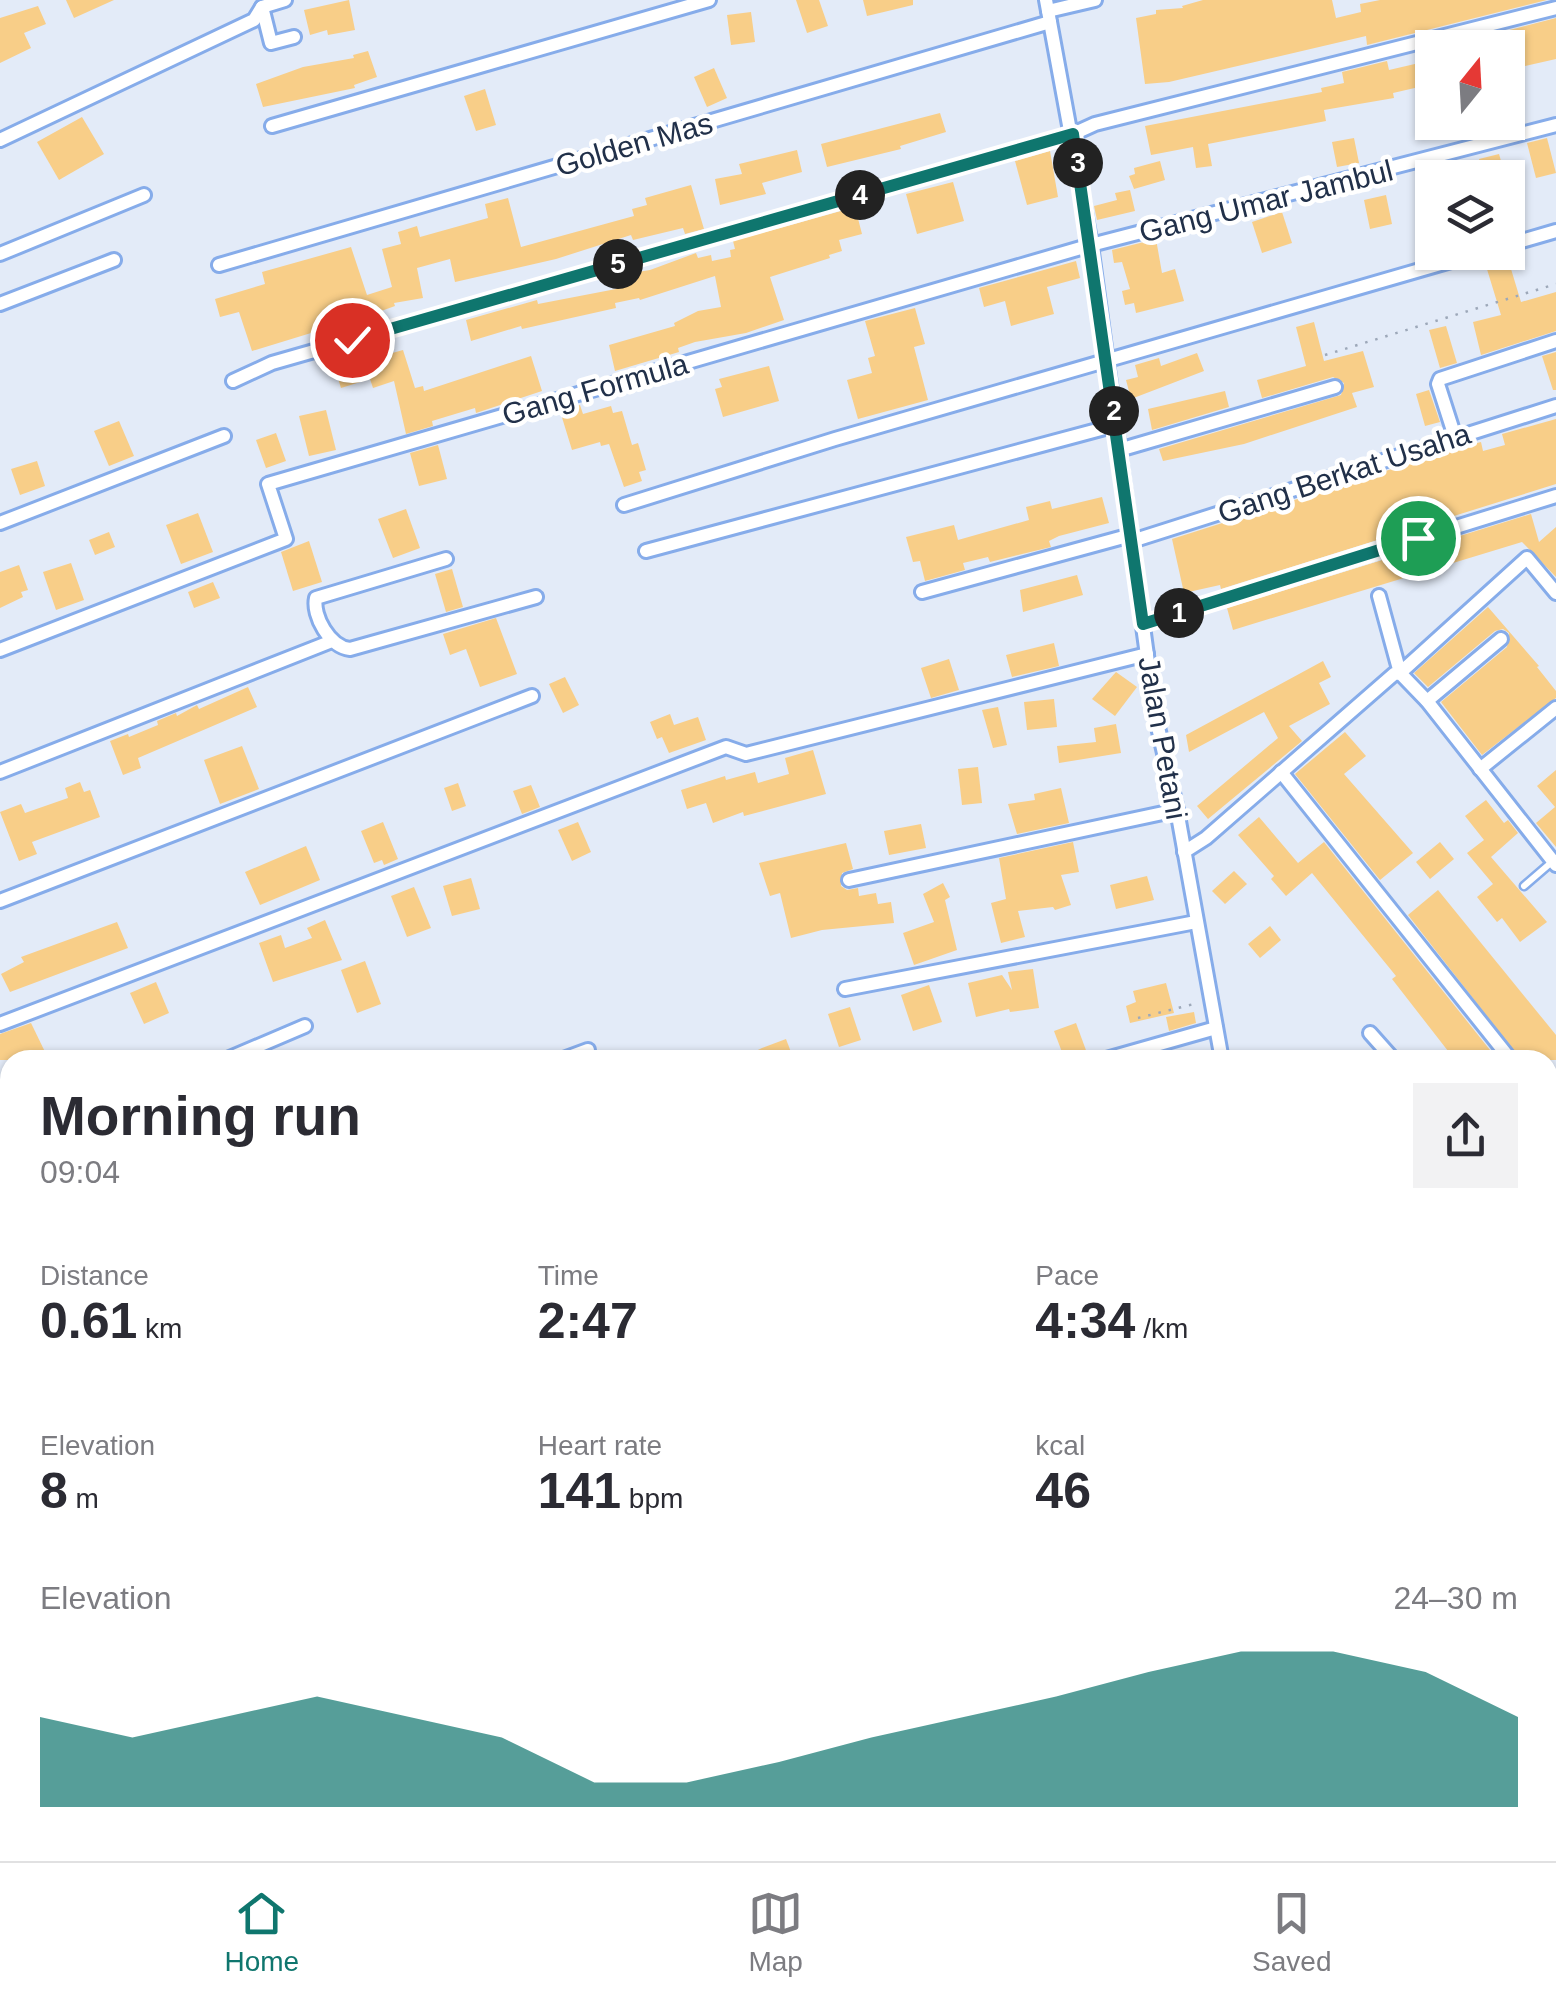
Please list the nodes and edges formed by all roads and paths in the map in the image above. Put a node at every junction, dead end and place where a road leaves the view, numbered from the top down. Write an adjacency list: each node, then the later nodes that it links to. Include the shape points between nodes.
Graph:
1 (285, 0): 4 (street)
2 (709, 0): 9 (street)
3 (1094, 0): 6 (street, Golden Mas)
4 (262, 7): 7 (street, via 271,43); 11 (street, via 254,20)
5 (1556, 8): 10 (street)
6 (1048, 11): 10 (street, Jalan Petani); 18 (street, Golden Mas)
7 (294, 37)
8 (1556, 125): 15 (street, Gang Umar Jambul)
9 (272, 126)
10 (1073, 134): 15 (street, Jalan Petani); 26 (street, via 272,364)
11 (0, 140)
12 (144, 194): 16 (street)
13 (1556, 231): 14 (street)
14 (1525, 240)
15 (1092, 246): 21 (street, Gang Umar Jambul); 25 (street, Jalan Petani)
16 (0, 254)
17 (114, 260): 22 (street)
18 (218, 266)
19 (1420, 270): 25 (street)
20 (1556, 284): 24 (path)
21 (924, 295): 46 (street, Gang Formula, via 268,484 286,538)
22 (0, 304)
23 (1556, 341): 31 (street, via 1440,379)
24 (1324, 356)
25 (1107, 360): 29 (street, Jalan Petani); 34 (street)
26 (232, 381)
27 (1335, 387): 32 (street)
28 (1556, 406): 31 (street, Gang Berkat Usaha)
29 (1116, 424): 32 (street, Jalan Petani); 37 (street)
30 (224, 436): 35 (street)
31 (1455, 437): 36 (street, Gang Berkat Usaha)
32 (1119, 450): 36 (street, Jalan Petani)
33 (1556, 496): 43 (street)
34 (624, 506)
35 (0, 523)
36 (1132, 538): 39 (street, Gang Berkat Usaha); 43 (street, Jalan Petani)
37 (646, 551)
38 (446, 558): 45 (street, via 316,598)
39 (922, 592)
40 (1556, 594): 48 (street, via 1526,558)
41 (1379, 596): 48 (street)
42 (536, 597): 45 (street, via 350,649)
43 (1143, 624): 47 (street, Jalan Petani)
44 (1502, 639): 50 (street)
45 (332, 641): 53 (street)
46 (0, 650)
47 (1147, 654): 55 (street, Jalan Petani); 65 (street, via 746,754 726,747)
48 (1397, 674): 50 (street); 54 (street)
49 (532, 696): 60 (street)
50 (1427, 701): 52 (street)
51 (1556, 708): 52 (street)
52 (1480, 770): 57 (street)
53 (0, 772)
54 (1281, 772): 56 (street); 73 (street)
55 (1176, 810): 56 (street, Jalan Petani); 58 (street)
56 (1195, 845): 61 (street, Jalan Petani)
57 (1555, 861): 59 (lane)
58 (849, 880)
59 (1524, 886)
60 (0, 900)
61 (1196, 922): 62 (street); 63 (street, Jalan Petani)
62 (845, 990)
63 (1210, 1000): 64 (path); 67 (street, Jalan Petani)
64 (1138, 1018)
65 (0, 1024)
66 (305, 1026): 69 (street)
67 (1216, 1028): 70 (street); 71 (street, Jalan Petani)
68 (1370, 1033): 72 (street)
69 (249, 1050)
70 (1138, 1050)
71 (1220, 1050)
72 (1385, 1050)
73 (1503, 1050)

